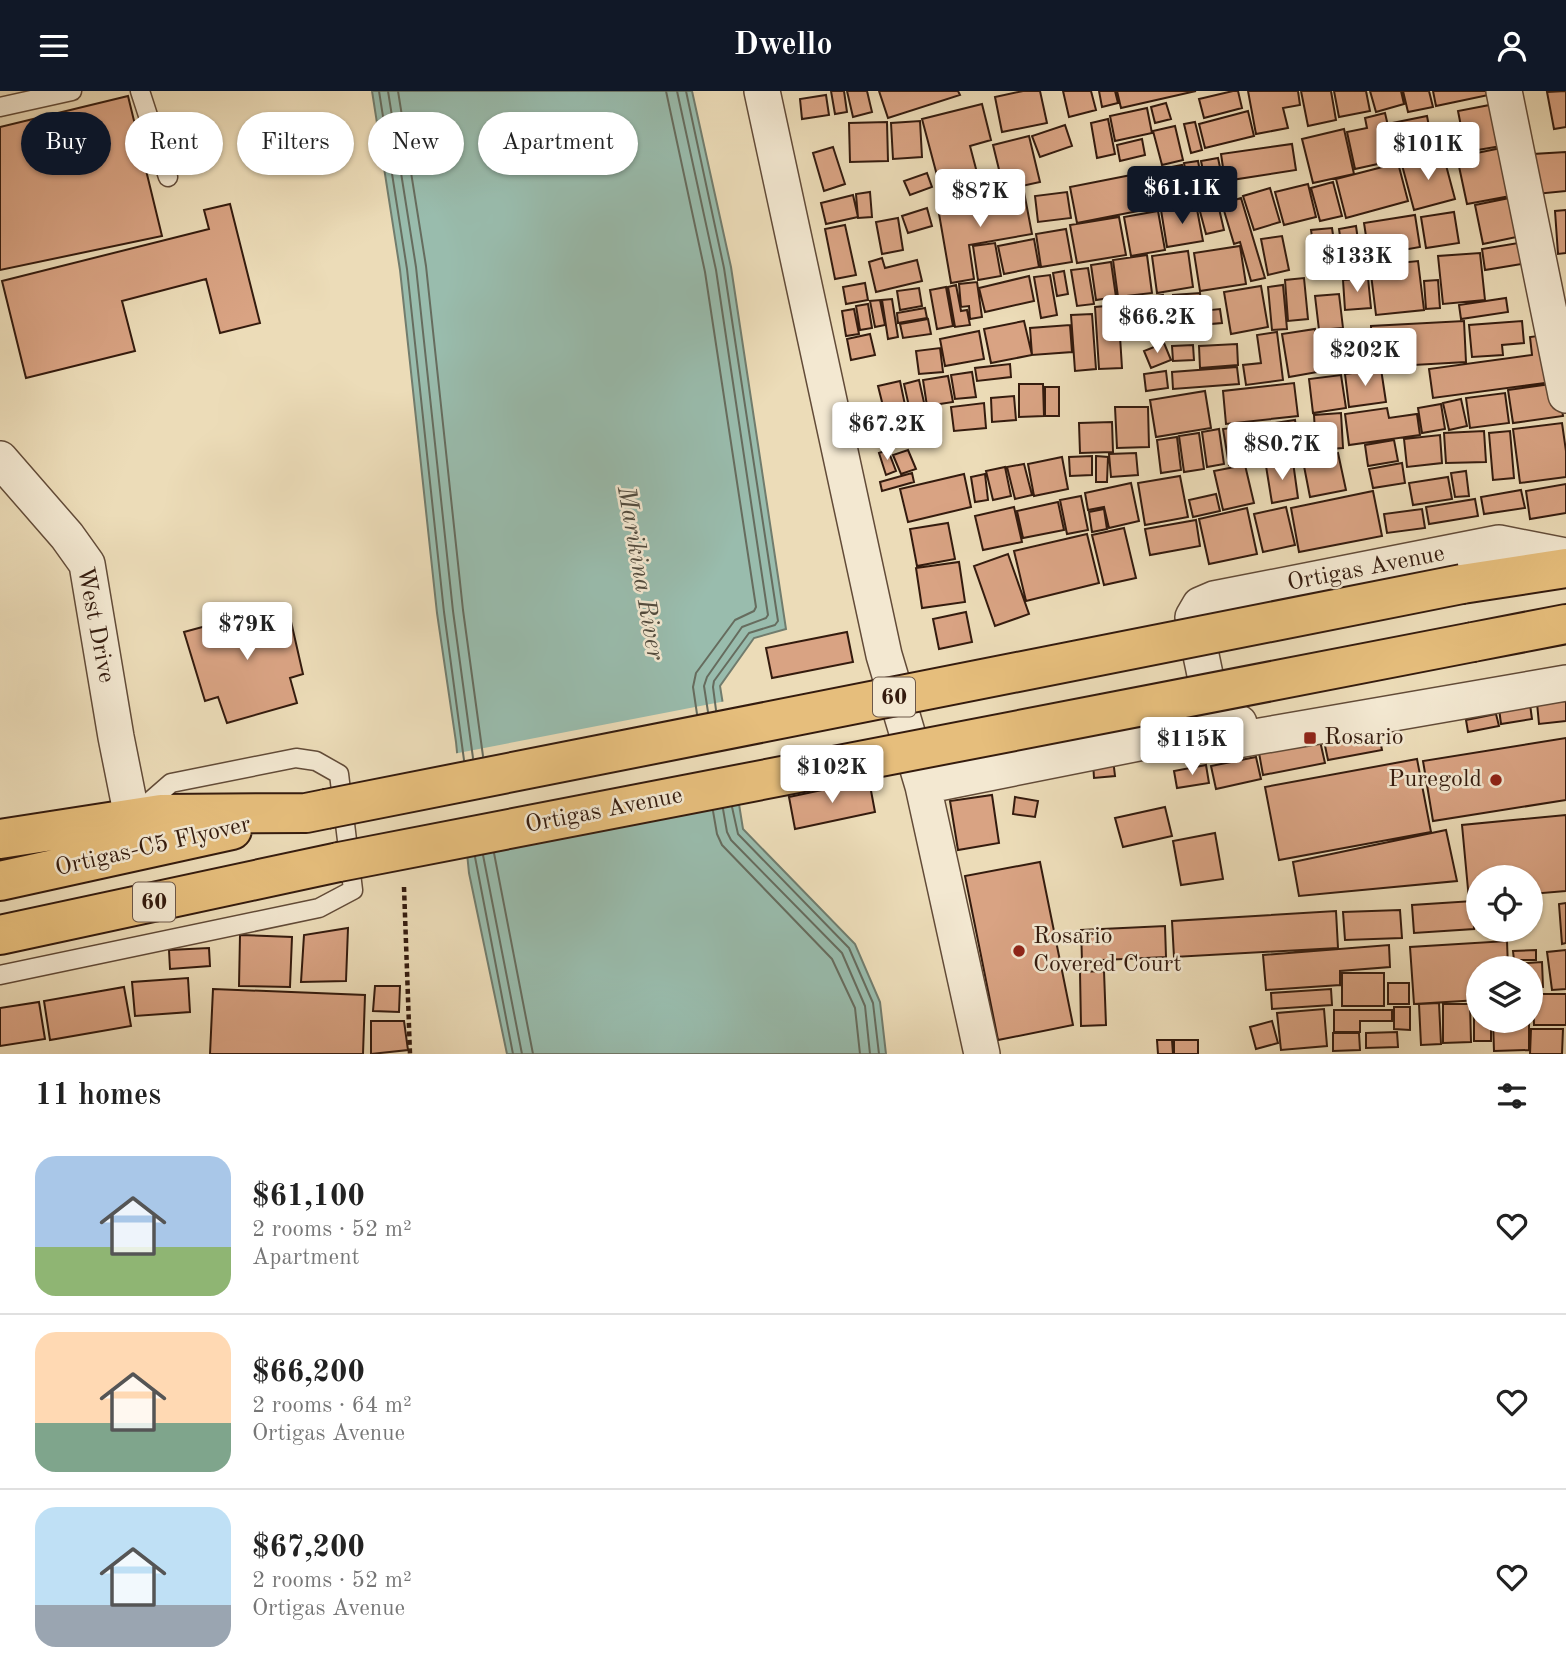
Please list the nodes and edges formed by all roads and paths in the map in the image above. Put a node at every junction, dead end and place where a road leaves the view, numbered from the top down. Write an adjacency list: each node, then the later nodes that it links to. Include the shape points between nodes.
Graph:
1 (72, 91): 5 (lane)
2 (140, 91): 6 (lane)
3 (762, 91): 15 (street, via 884,655)
4 (1504, 91): 7 (street)
5 (0, 107)
6 (168, 177)
7 (1566, 395)
8 (0, 459): 16 (street, West Drive, via 87,564 116,737)
9 (1566, 556): 14 (street, Ortigas Avenue, via 1499,543 1200,605 1193,617)
10 (1566, 568): 16 (main road, Ortigas Avenue / 60, bridge, via 1462,584 316,811 161,814)
11 (1566, 624): 20 (main road, Ortigas Avenue / 60, bridge, via 339,862)
12 (1566, 666): 14 (street)
13 (1566, 683): 14 (street, via 1226,742)
14 (1216, 727): 15 (street)
15 (923, 786): 23 (street)
16 (141, 833): 17 (main road, Ortigas Avenue / 60); 18 (main road, Ortigas-C5 Flyover / 60); 21 (lane, via 171,783 296,758 316,761 339,774 353,890 319,908)
17 (0, 839)
18 (0, 881)
19 (404, 884): 22 (path)
20 (0, 935)
21 (0, 975)
22 (410, 1054)
23 (982, 1054)

